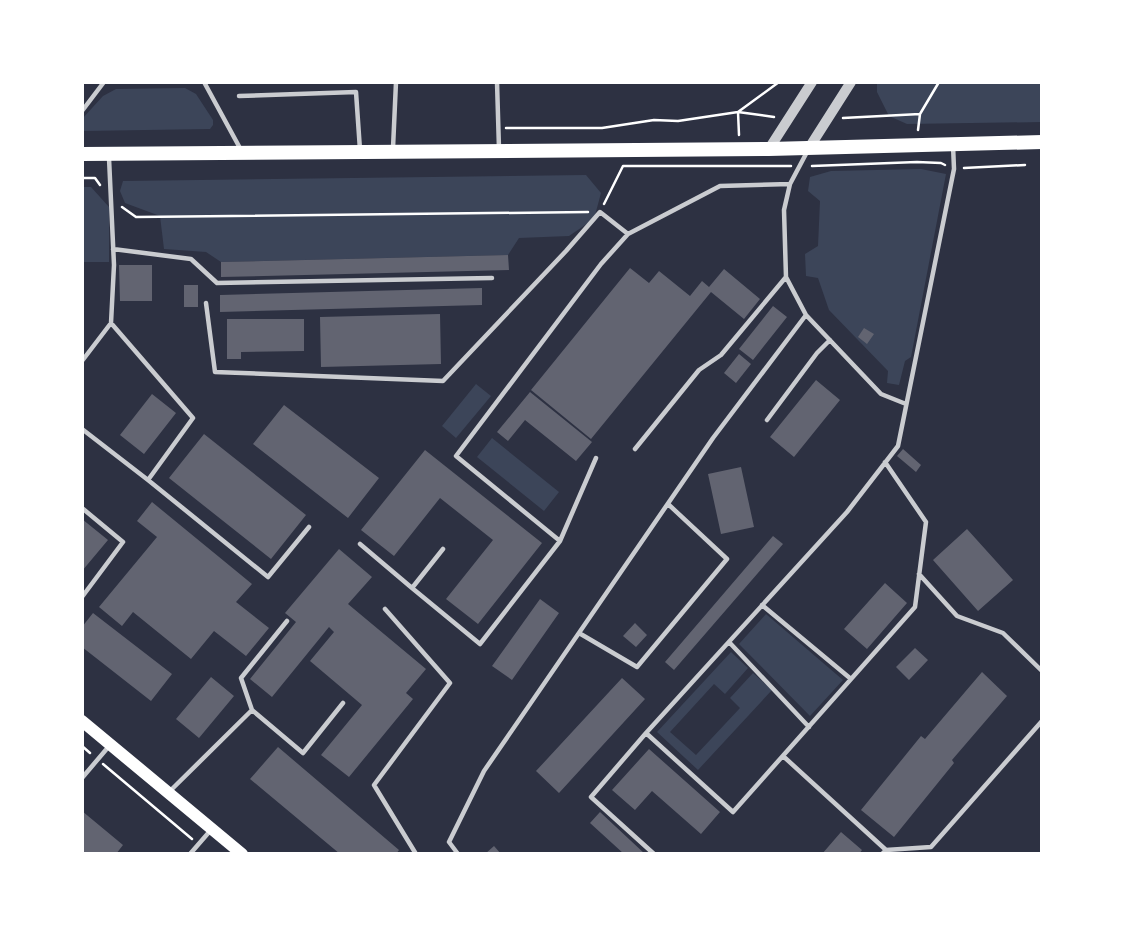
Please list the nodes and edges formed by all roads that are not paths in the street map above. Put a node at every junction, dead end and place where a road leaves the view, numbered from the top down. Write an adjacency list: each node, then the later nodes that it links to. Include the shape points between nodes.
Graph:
1 (104, 82): 8 (lane)
2 (204, 82): 14 (lane)
3 (396, 82): 16 (lane)
4 (497, 82): 13 (lane)
5 (812, 82): 12 (street)
6 (851, 82): 11 (street)
7 (239, 96): 15 (lane, via 356,92)
8 (82, 111)
9 (1042, 142): 10 (main road)
10 (953, 145): 11 (main road); 29 (lane, via 954,169)
11 (809, 148): 12 (main road); 19 (lane)
12 (769, 149): 13 (main road)
13 (499, 150): 16 (main road)
14 (242, 151): 15 (main road); 17 (main road)
15 (360, 151): 16 (main road)
16 (393, 151)
17 (109, 153): 18 (main road); 21 (lane)
18 (82, 154)
19 (790, 184): 20 (lane, via 720,186); 22 (lane, via 784,210)
20 (628, 234): 24 (lane, via 600,212 443,382 215,372); 39 (lane, via 456,456)
21 (113, 249): 23 (lane, via 191,259 217,284); 26 (lane)
22 (786, 277): 25 (lane); 32 (lane, via 721,355 699,370)
23 (492, 278)
24 (206, 303)
25 (806, 315): 27 (lane); 36 (lane)
26 (111, 323): 28 (lane); 35 (lane, via 192,418)
27 (830, 340): 29 (lane, via 881,394); 30 (lane)
28 (82, 361)
29 (906, 404): 34 (lane, via 898,446)
30 (767, 420)
31 (82, 429): 35 (lane)
32 (635, 449)
33 (597, 458): 39 (lane)
34 (885, 462): 42 (lane, via 926,522); 45 (lane)
35 (148, 480): 38 (lane, via 268,577)
36 (668, 504): 48 (lane); 48 (lane, via 727,559 637,667)
37 (82, 508): 44 (lane, via 123,542)
38 (309, 527)
39 (560, 541): 43 (lane, via 480,644)
40 (360, 544): 43 (lane)
41 (443, 549): 43 (lane)
42 (919, 574): 50 (lane, via 957,616 1003,633); 51 (lane, via 915,607)
43 (412, 588)
44 (82, 597)
45 (762, 605): 49 (lane); 51 (lane)
46 (386, 609): 66 (lane, via 450,684 374,785)
47 (287, 621): 53 (lane, via 241,678)
48 (579, 633): 67 (lane, via 484,771 449,842)
49 (729, 642): 56 (lane); 57 (lane)
50 (1042, 671)
51 (851, 679): 56 (lane)
52 (343, 704): 53 (lane, via 303,753)
53 (252, 710): 61 (lane)
54 (82, 721): 58 (main road)
55 (1042, 721): 63 (lane, via 931,847)
56 (809, 727): 59 (lane)
57 (646, 733): 59 (lane, via 733,812); 68 (lane, via 591,797)
58 (111, 745): 60 (lane); 61 (main road)
59 (783, 756): 63 (lane)
60 (82, 778)
61 (169, 793): 62 (main road)
62 (212, 829): 64 (lane); 65 (main road)
63 (884, 852)
64 (190, 854)
65 (242, 854)
66 (416, 854)
67 (458, 854)
68 (654, 854)

